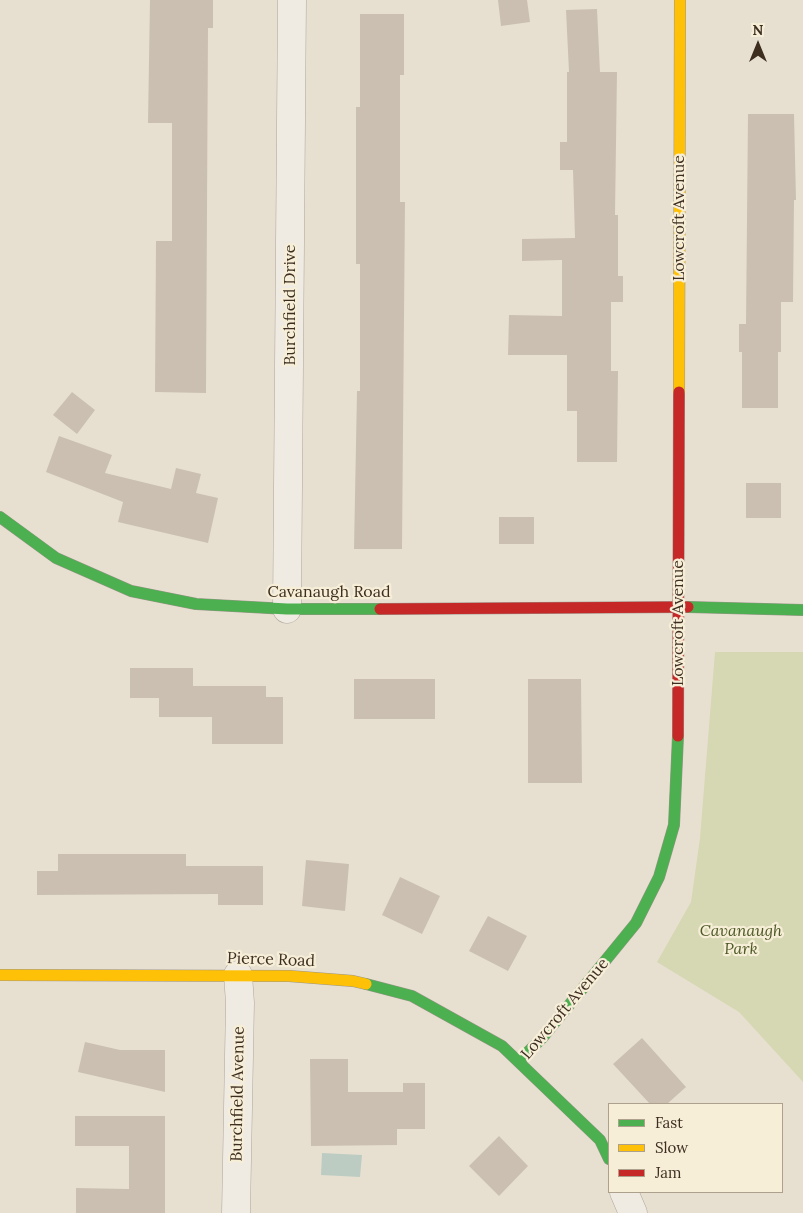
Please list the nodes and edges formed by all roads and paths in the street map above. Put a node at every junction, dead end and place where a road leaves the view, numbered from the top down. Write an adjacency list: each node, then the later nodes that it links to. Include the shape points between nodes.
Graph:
1 (292, 0): 5 (street, Burchfield Drive)
2 (680, 0): 4 (street, Lowcroft Avenue)
3 (0, 517): 5 (street, Cavanaugh Road, via 56,558 131,591 196,604)
4 (679, 607): 5 (street, Cavanaugh Road); 6 (street, Cavanaugh Road); 9 (street, Lowcroft Avenue, via 678,767 674,825 659,878 636,923)
5 (287, 609)
6 (803, 610)
7 (0, 975): 8 (street, Pierce Road)
8 (238, 975): 9 (street, Pierce Road, via 354,981 412,996 502,1046); 12 (street, Burchfield Avenue)
9 (519, 1061): 10 (street, Lowcroft Avenue, via 600,1140)
10 (608, 1157)
11 (624, 1193): 13 (street)
12 (236, 1213)
13 (633, 1213)

